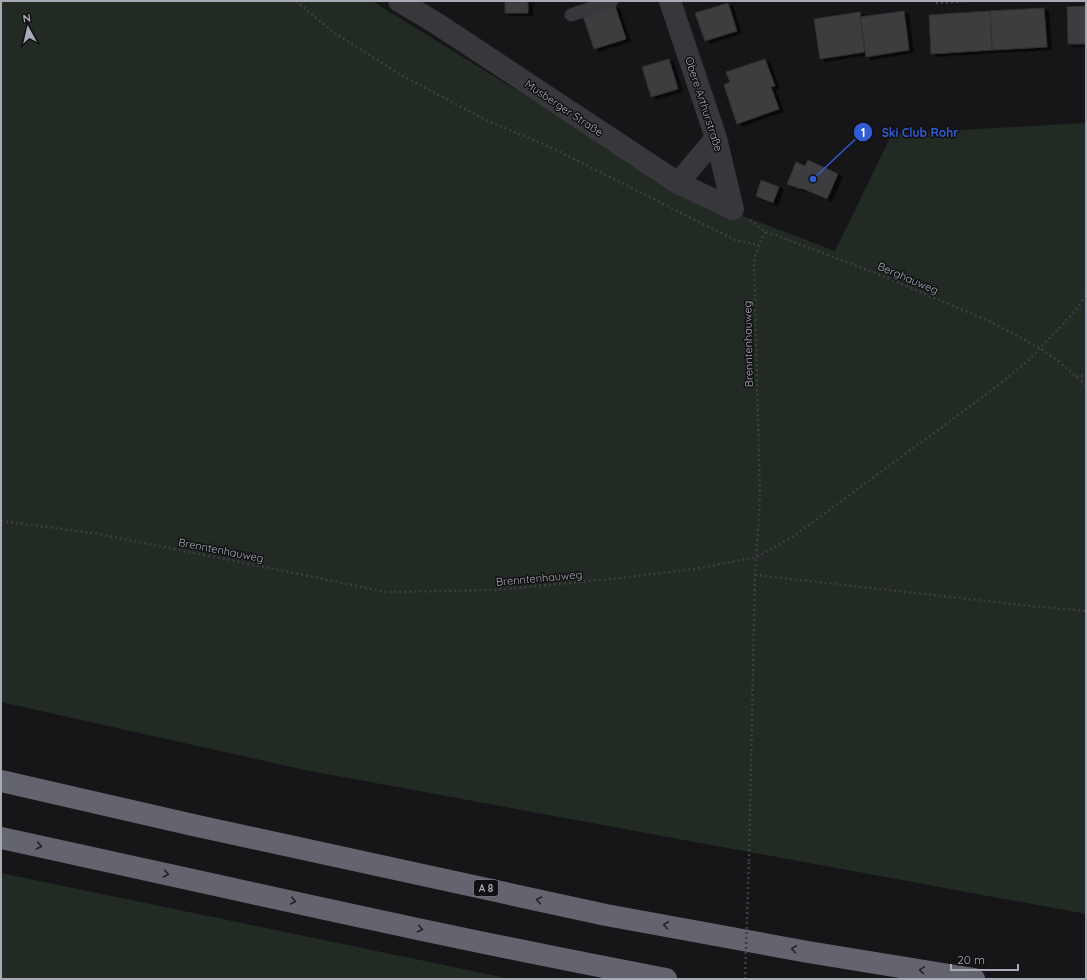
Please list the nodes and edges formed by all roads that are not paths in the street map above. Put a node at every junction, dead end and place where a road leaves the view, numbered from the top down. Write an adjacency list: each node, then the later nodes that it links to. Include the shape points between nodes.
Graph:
1 (399, 1): 6 (street, Musberger Straße)
2 (612, 1): 4 (lane)
3 (670, 1): 5 (street, Obere Arthurstraße)
4 (571, 15)
5 (716, 138): 6 (street); 7 (street, Obere Arthurstraße)
6 (678, 183): 7 (street, Musberger Straße)
7 (733, 209)
8 (1, 781): 11 (highway, A 8, one-way to 8, via 808,952 606,914)
9 (1, 838): 10 (highway, one-way to 10)
10 (666, 979)
11 (974, 979)

